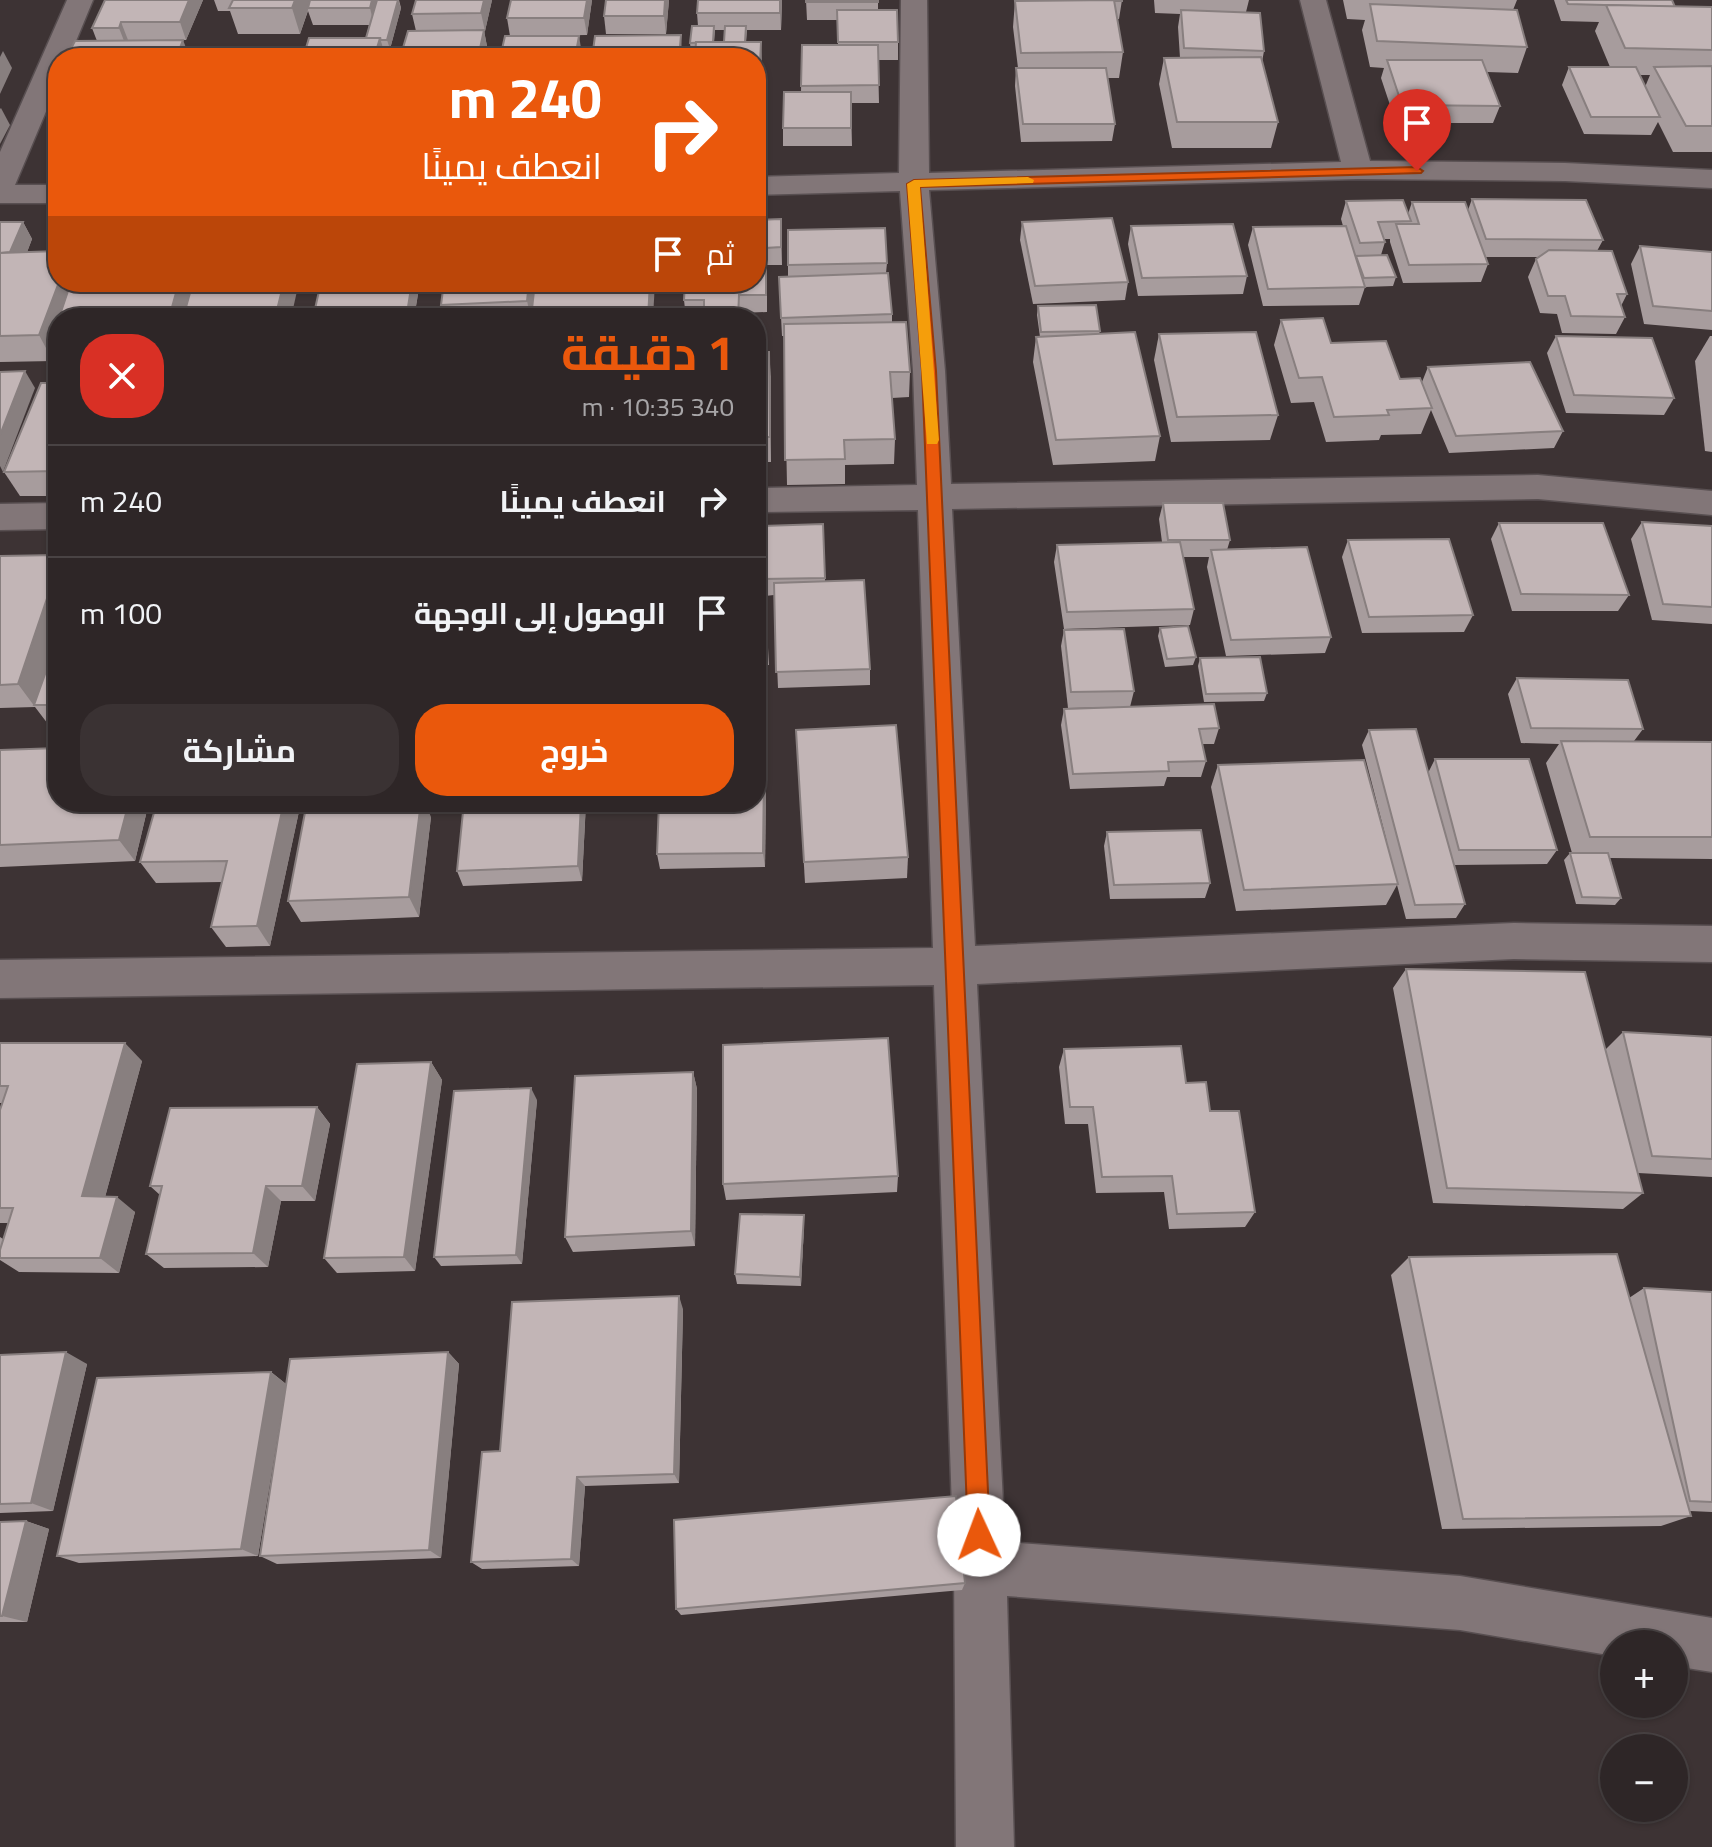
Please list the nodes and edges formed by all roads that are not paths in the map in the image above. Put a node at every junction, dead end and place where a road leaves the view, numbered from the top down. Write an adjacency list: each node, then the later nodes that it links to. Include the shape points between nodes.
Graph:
1 (80, 0): 4 (street)
2 (914, 0): 8 (street)
3 (1313, 0): 6 (street)
4 (59, 48)
5 (48, 74): 9 (street)
6 (1358, 170): 7 (street); 8 (street)
7 (1712, 179)
8 (914, 184): 10 (street); 13 (street)
9 (0, 185)
10 (766, 186)
11 (0, 194): 12 (street)
12 (48, 194)
13 (934, 496): 14 (street); 15 (street, via 1538,487); 19 (street)
14 (766, 500)
15 (1712, 503)
16 (48, 516): 17 (street)
17 (0, 517)
18 (1712, 944): 19 (street, via 1514,941)
19 (955, 966): 20 (street); 21 (street)
20 (0, 979)
21 (980, 1567): 22 (street, via 1460,1603); 23 (street)
22 (1712, 1645)
23 (985, 1847)

